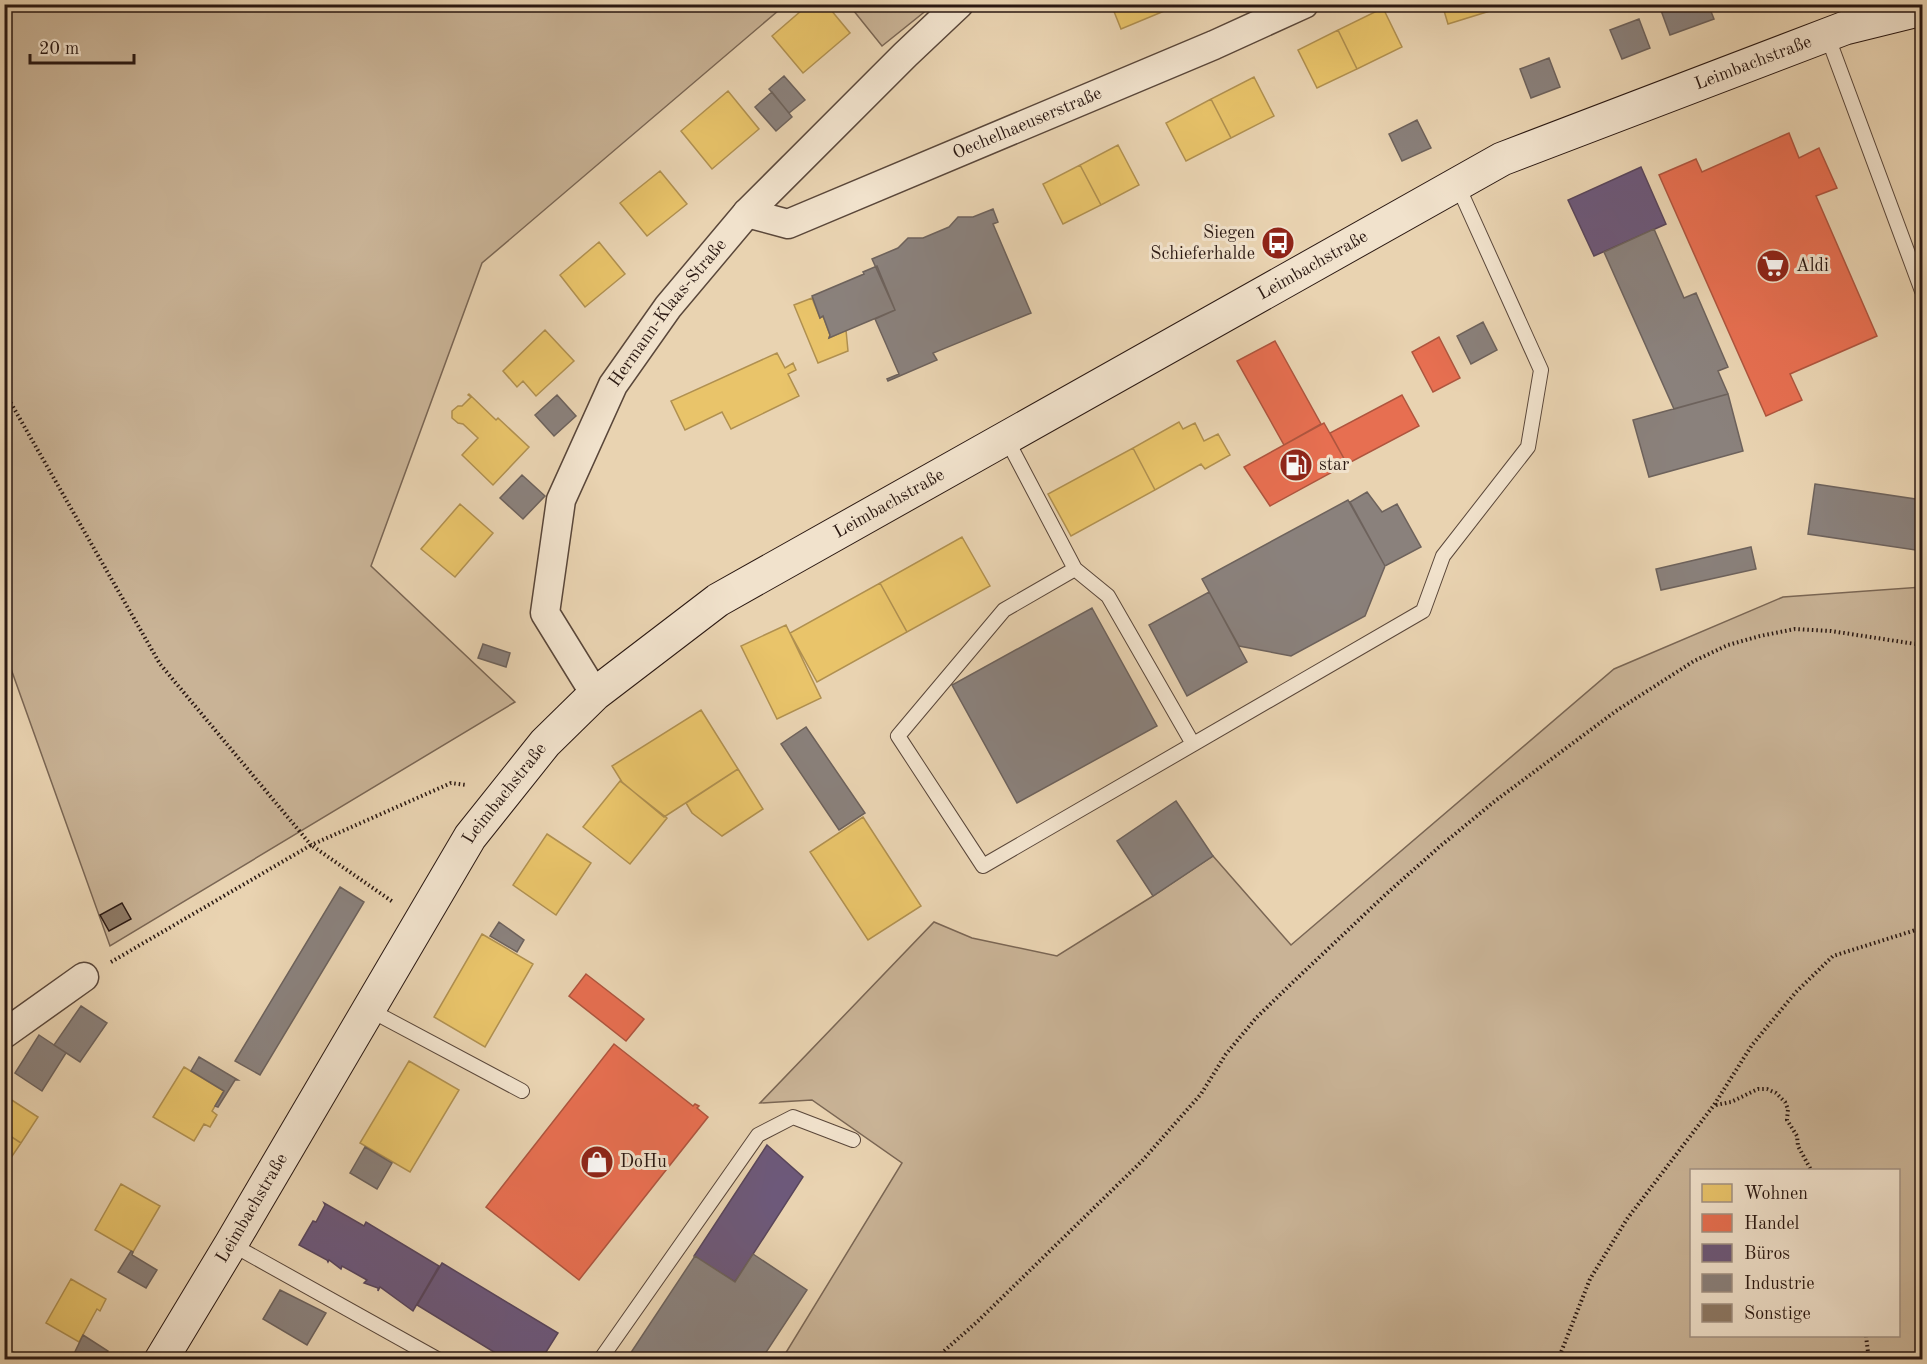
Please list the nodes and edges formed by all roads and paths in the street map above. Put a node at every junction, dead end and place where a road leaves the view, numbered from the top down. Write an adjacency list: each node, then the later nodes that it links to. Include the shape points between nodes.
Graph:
1 (959, 4): 6 (street, Hermann-Klaas-Straße)
2 (1304, 4): 6 (street, Oechelhaeuserstraße, via 788,224)
3 (1923, 9): 4 (main road, Leimbachstraße)
4 (1827, 35): 5 (main road, Leimbachstraße, via 1502,159); 7 (lane)
5 (1457, 184): 9 (main road, Leimbachstraße); 13 (lane, via 1541,370 1528,447 1443,556 1424,610)
6 (747, 213): 12 (street, Hermann-Klaas-Straße, via 669,307 614,385 561,500 544,613)
7 (1923, 291)
8 (4, 391): 15 (path, via 160,664)
9 (1006, 438): 10 (lane); 12 (main road, Leimbachstraße, via 718,600)
10 (1075, 569): 13 (lane, via 1107,596); 13 (lane, via 1004,610 898,736 983,866)
11 (1923, 645): 30 (path, via 1795,629 1760,636 1694,661 1616,711 1438,848 1292,983 1256,1018 1226,1054 1201,1094 1142,1161)
12 (595, 694): 14 (main road, Leimbachstraße, via 545,743)
13 (1193, 744)
14 (506, 793): 15 (path, via 451,783); 16 (main road, Leimbachstraße, via 470,837)
15 (311, 845): 16 (path); 18 (path)
16 (420, 920): 19 (main road, Leimbachstraße)
17 (1923, 928): 22 (path, via 1833,956 1796,992 1752,1045)
18 (84, 977): 20 (street)
19 (368, 1009): 21 (lane); 25 (main road, Leimbachstraße)
20 (4, 1034)
21 (522, 1091)
22 (1714, 1105): 24 (path, via 1758,1089 1776,1094 1785,1102 1787,1120); 31 (path, via 1628,1219 1590,1279)
23 (853, 1140): 29 (lane, via 793,1117 758,1135)
24 (1810, 1169)
25 (231, 1244): 27 (main road, Leimbachstraße); 28 (lane)
26 (1866, 1337): 32 (path)
27 (161, 1359)
28 (439, 1359)
29 (600, 1359)
30 (934, 1359)
31 (1558, 1359)
32 (1873, 1359)

